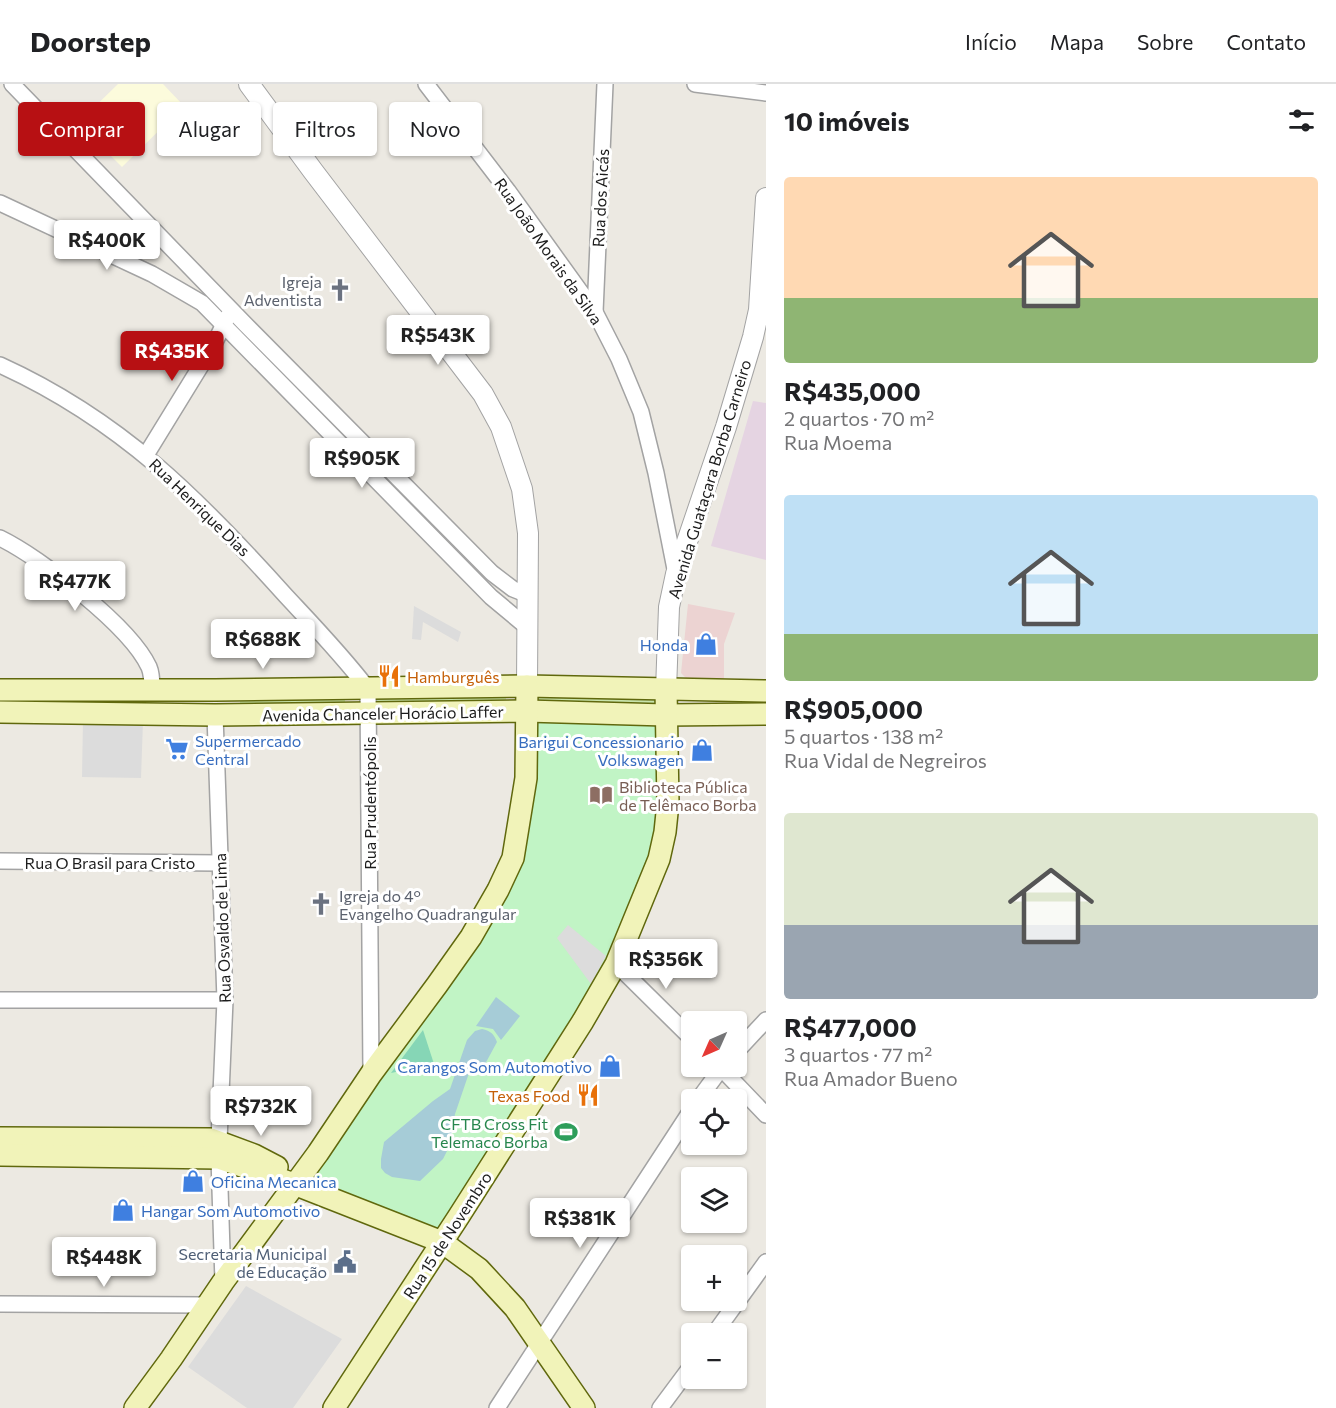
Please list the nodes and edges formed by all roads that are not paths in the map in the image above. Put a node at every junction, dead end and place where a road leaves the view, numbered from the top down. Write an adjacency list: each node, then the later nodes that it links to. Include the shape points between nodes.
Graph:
1 (12, 84): 9 (street)
2 (249, 84): 17 (street, via 483,394 497,419 522,489 528,533)
3 (426, 84): 11 (street, Rua João Morais da Silva)
4 (605, 84): 11 (street, Rua dos Aicás)
5 (695, 84): 6 (street)
6 (766, 93)
7 (766, 201): 10 (street, Avenida Guataçara Borba Carneiro)
8 (0, 203): 12 (street, via 152,274 202,303)
9 (232, 309): 12 (street); 17 (street, via 492,573)
10 (763, 311): 16 (street, Avenida Guataçara Borba Carneiro)
11 (595, 312): 16 (street, Rua João Morais da Silva, via 641,412)
12 (225, 324): 14 (street); 18 (street, via 491,597)
13 (0, 365): 14 (street, Rua Henrique Dias, via 68,401)
14 (146, 455): 20 (street, Rua Henrique Dias, via 227,531)
15 (0, 538): 21 (street, via 53,570 125,635 150,668)
16 (676, 574): 23 (street, Avenida Guataçara Borba Carneiro, via 669,607)
17 (528, 595): 18 (street)
18 (527, 627): 19 (street)
19 (527, 686): 20 (main road, Avenida Chanceler Horácio Laffer); 23 (main road, Avenida Chanceler Horácio Laffer); 25 (main road)
20 (368, 688): 21 (main road, Avenida Chanceler Horácio Laffer); 27 (street, Rua Prudentópolis)
21 (152, 689): 22 (main road, Avenida Chanceler Horácio Laffer)
22 (0, 690)
23 (666, 690): 24 (main road, Avenida Chanceler Horácio Laffer); 30 (main road, Rua 15 de Novembro)
24 (766, 691)
25 (527, 711): 27 (main road, Avenida Chanceler Horácio Laffer); 30 (main road, Avenida Chanceler Horácio Laffer); 39 (main road, via 526,778 513,858 471,937)
26 (0, 712): 29 (main road, Avenida Chanceler Horácio Laffer)
27 (369, 713): 29 (main road, Avenida Chanceler Horácio Laffer); 39 (street, Rua Prudentópolis)
28 (766, 714): 30 (main road, Avenida Chanceler Horácio Laffer)
29 (215, 715): 32 (street, Rua Osvaldo de Lima)
30 (665, 715): 33 (main road, Rua 15 de Novembro, via 665,831 659,859)
31 (0, 861): 32 (street, Rua O Brasil para Cristo)
32 (219, 863): 35 (street, Rua Osvaldo de Lima)
33 (616, 964): 37 (street); 47 (main road, Rua 15 de Novembro)
34 (0, 1000): 35 (street)
35 (225, 1000): 44 (street, Rua Osvaldo de Lima)
36 (766, 1020): 38 (street)
37 (681, 1028)
38 (747, 1040)
39 (371, 1074): 46 (main road)
40 (730, 1077): 41 (street)
41 (766, 1115)
42 (681, 1126): 53 (street)
43 (0, 1138): 44 (main road, via 186,1138)
44 (219, 1149): 45 (main road); 46 (main road); 49 (street, Rua Osvaldo de Lima)
45 (0, 1155)
46 (294, 1184): 47 (main road); 49 (main road)
47 (442, 1242): 53 (main road, via 479,1269 515,1308); 56 (main road, Rua 15 de Novembro)
48 (766, 1262): 52 (street)
49 (223, 1282): 51 (main road)
50 (0, 1304): 51 (street)
51 (207, 1305): 55 (main road)
52 (722, 1323)
53 (538, 1342): 57 (street); 58 (main road)
54 (681, 1380): 59 (street)
55 (135, 1408)
56 (334, 1408)
57 (497, 1408)
58 (584, 1408)
59 (660, 1408)

